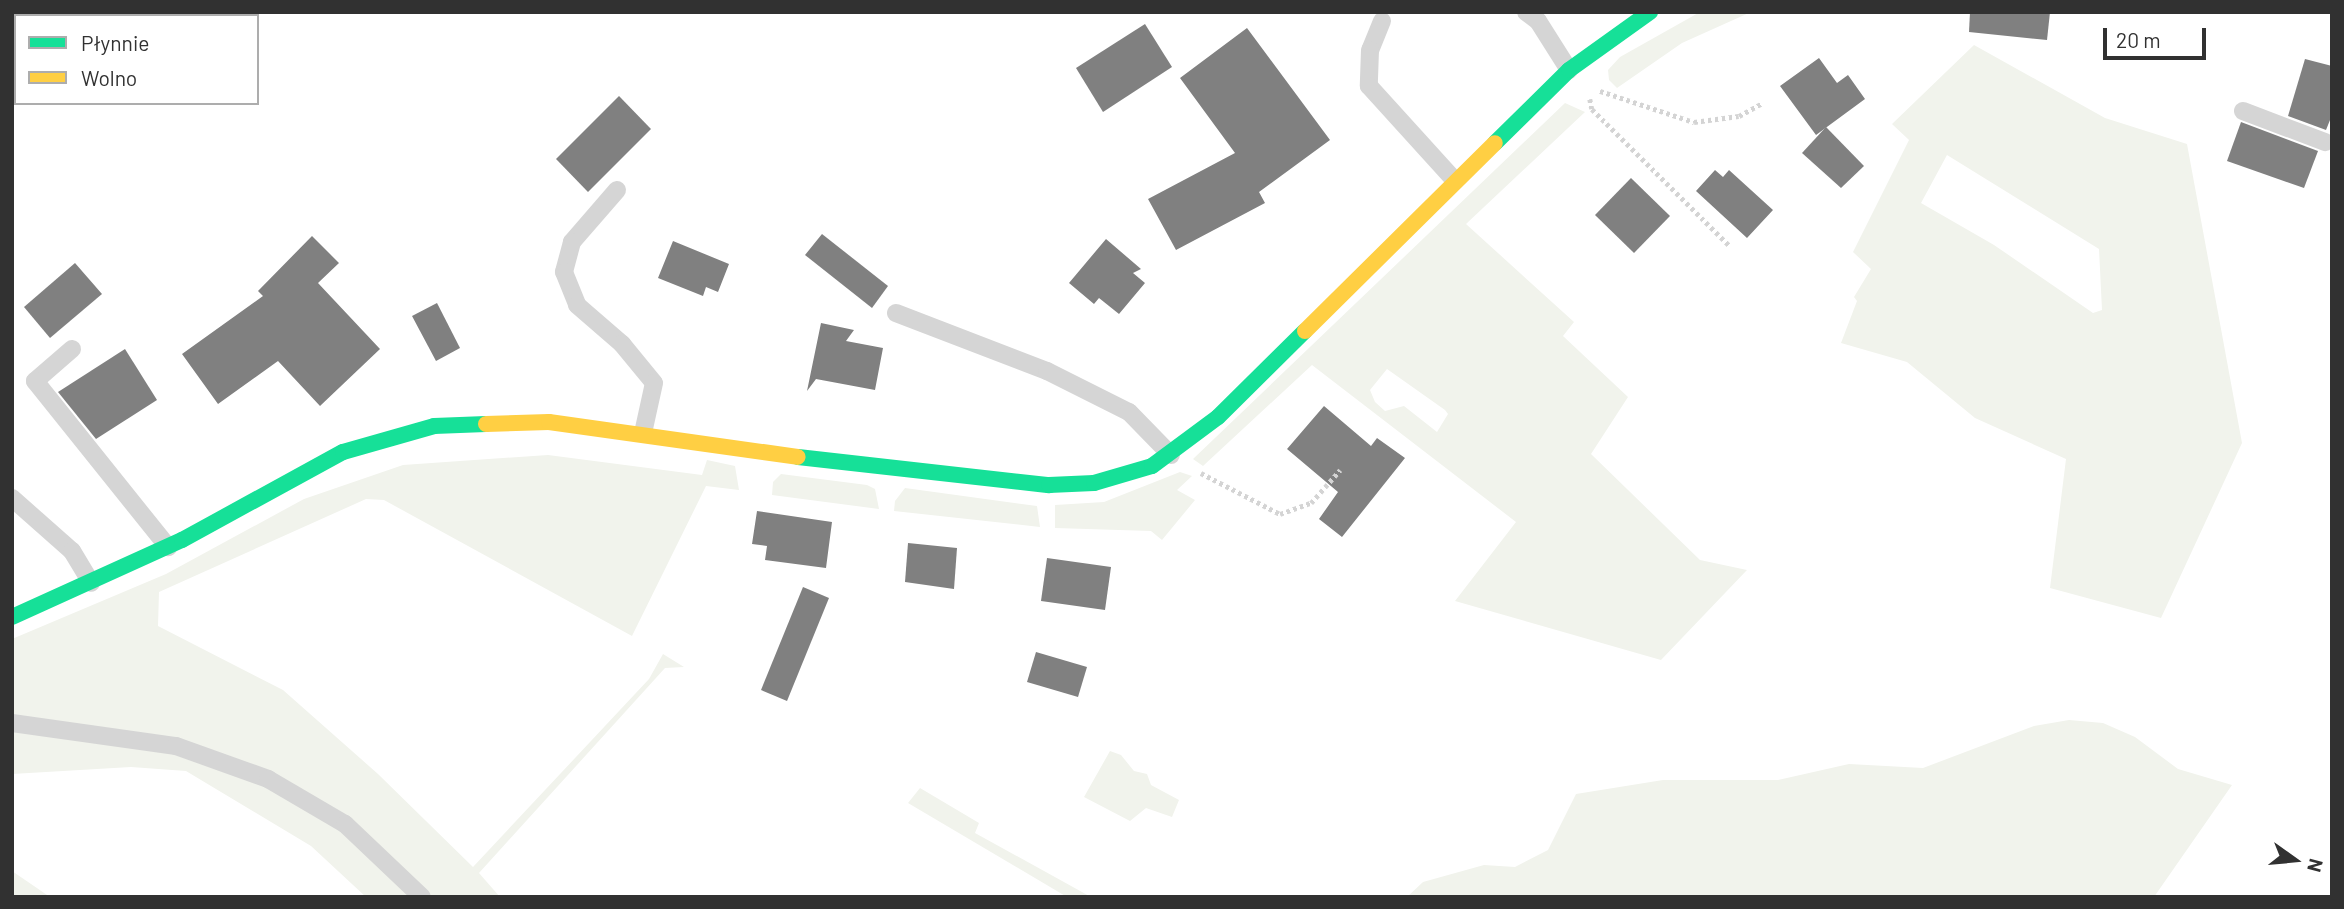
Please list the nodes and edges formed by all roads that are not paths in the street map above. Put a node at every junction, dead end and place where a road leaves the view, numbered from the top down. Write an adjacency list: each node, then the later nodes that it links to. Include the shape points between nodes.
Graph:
1 (1526, 12): 4 (lane, via 1538,21)
2 (1650, 12): 4 (main road)
3 (1382, 21): 7 (lane, via 1370,50 1369,86)
4 (1569, 70): 7 (main road)
5 (2243, 111): 6 (lane)
6 (2326, 142)
7 (1455, 181): 12 (main road, via 1218,417)
8 (617, 190): 11 (lane, via 572,242 564,272 578,305 622,344 654,383)
9 (896, 313): 12 (lane, via 1046,370 1129,412)
10 (72, 349): 14 (lane, via 35,381)
11 (643, 433): 12 (main road, via 893,470 1049,485 1126,476); 14 (main road, via 549,422 434,426 343,452)
12 (1171, 455)
13 (12, 498): 15 (lane, via 72,551)
14 (168, 547): 15 (main road)
15 (91, 583): 16 (main road)
16 (12, 617)
17 (12, 723): 18 (lane, via 176,746 268,779 345,824)
18 (422, 897)

